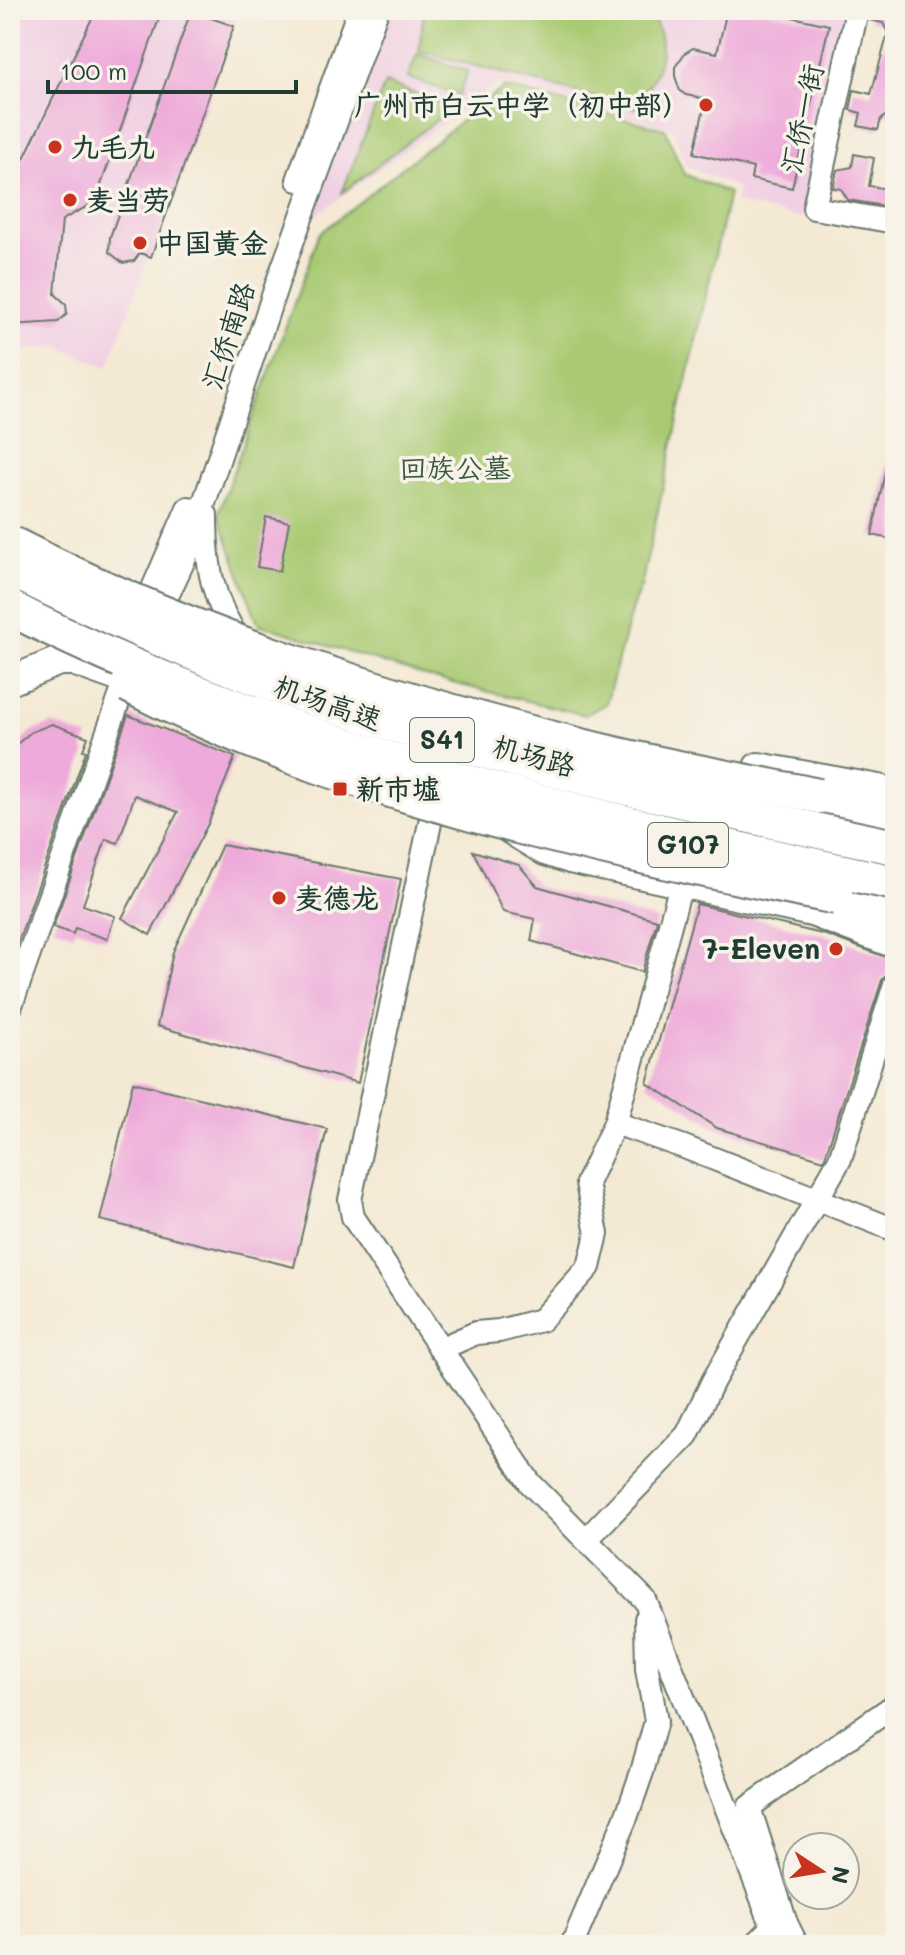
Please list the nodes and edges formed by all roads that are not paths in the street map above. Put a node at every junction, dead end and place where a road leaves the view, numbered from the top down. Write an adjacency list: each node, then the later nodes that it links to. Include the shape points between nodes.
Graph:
1 (359, 10): 4 (street, 汇侨南路)
2 (377, 10): 4 (street, 汇侨南路)
3 (857, 10): 5 (street, 汇侨一街, via 814,208)
4 (353, 51): 6 (street, 汇侨南路); 12 (street, 汇侨南路, via 277,240)
5 (895, 222)
6 (206, 500): 12 (street, 汇侨南路, via 173,588); 13 (street, via 216,600)
7 (10, 543): 20 (highway, bridge, via 149,607 342,677 584,747)
8 (10, 555): 12 (highway, 机场路)
9 (10, 569): 22 (highway, 机场高速 / S41, bridge, via 173,646 393,725 594,780)
10 (10, 608): 23 (highway, 机场高速 / S41, bridge, via 154,674 410,765 641,827)
11 (10, 617): 14 (highway, 机场路); 26 (highway, bridge, via 158,700 302,761 546,832)
12 (146, 624): 13 (highway, 机场路); 14 (street, 汇侨南路, via 127,659)
13 (261, 671): 16 (highway, 机场路)
14 (132, 678): 15 (main road, via 59,661); 17 (highway, 机场路, via 280,736); 29 (street)
15 (10, 681)
16 (558, 764): 18 (main road, via 613,747 650,746); 21 (highway, 机场路 / G107)
17 (438, 785): 19 (highway, 机场路); 33 (street, via 350,1200 353,1217)
18 (895, 792)
19 (481, 797): 24 (main road, via 511,831 545,851); 25 (highway, 机场路 / G107)
20 (895, 812)
21 (895, 838)
22 (895, 847)
23 (895, 883)
24 (681, 885): 27 (main road, via 812,912); 30 (street)
25 (895, 890)
26 (895, 913)
27 (895, 944)
28 (895, 984): 31 (street, via 840,1159)
29 (10, 1008)
30 (615, 1123): 31 (street); 33 (street, via 587,1183 597,1234 589,1267 541,1320 476,1333)
31 (816, 1199): 32 (street); 34 (street, via 687,1435)
32 (895, 1230)
33 (440, 1349): 34 (street, via 530,1483)
34 (586, 1540): 35 (street)
35 (645, 1600): 37 (street); 38 (street, via 647,1669 656,1721 627,1815)
36 (895, 1705): 37 (street, via 749,1807)
37 (780, 1925): 39 (street); 40 (street)
38 (572, 1945)
39 (755, 1945)
40 (797, 1945)

